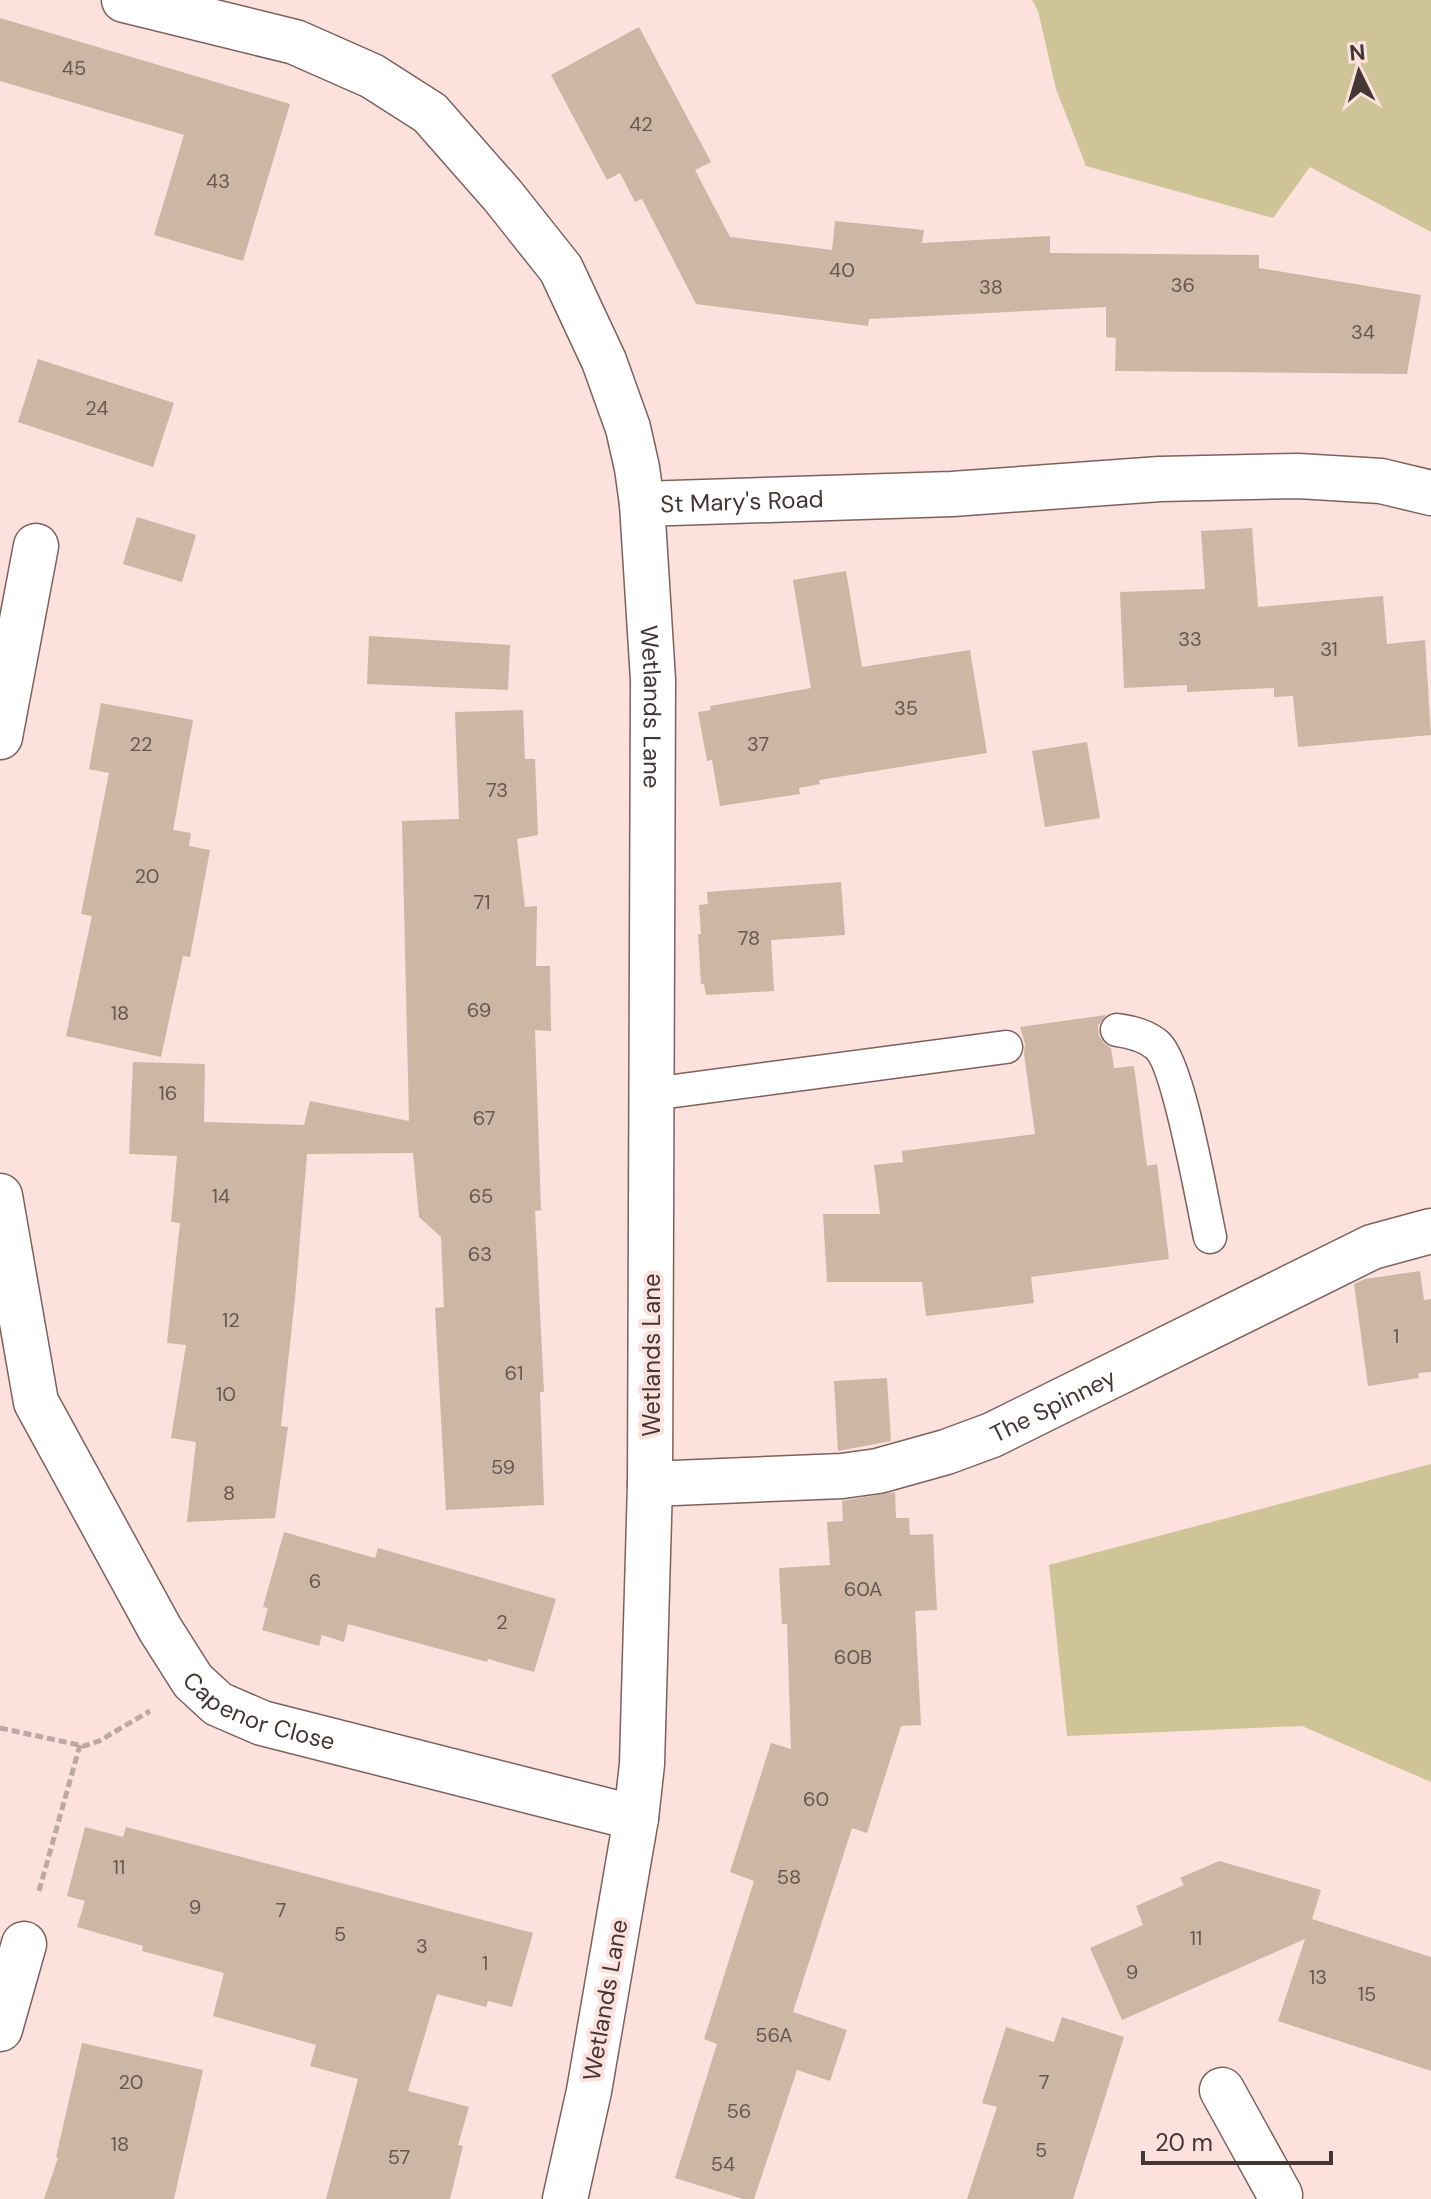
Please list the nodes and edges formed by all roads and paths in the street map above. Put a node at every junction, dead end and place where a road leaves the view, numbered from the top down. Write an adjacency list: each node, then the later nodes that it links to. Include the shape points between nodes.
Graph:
1 (124, 0): 3 (street, St Mary's Road, via 295,42 372,76 430,113 561,269 628,428)
2 (1431, 493): 3 (street, St Mary's Road, via 1381,481 1298,476)
3 (642, 504): 8 (street, Wetlands Lane, via 653,680)
4 (36, 546): 5 (street)
5 (0, 737)
6 (1117, 1030): 11 (lane, via 1136,1032 1159,1046 1175,1078)
7 (1006, 1047): 8 (lane)
8 (652, 1094): 13 (street, Wetlands Lane)
9 (0, 1196): 12 (street, Capenor Close)
10 (1431, 1231): 13 (street, The Spinney, via 1372,1247 992,1435 937,1455 842,1476)
11 (1210, 1237)
12 (18, 1398): 14 (street, Capenor Close)
13 (650, 1484): 17 (street, Wetlands Lane)
14 (193, 1681): 16 (path, via 137,1720); 17 (street, Capenor Close, via 218,1704 262,1723)
15 (0, 1728): 16 (path)
16 (80, 1745): 18 (path)
17 (636, 1818): 22 (street, Wetlands Lane)
18 (24, 1944): 19 (street)
19 (0, 2029)
20 (1222, 2090): 21 (street)
21 (1284, 2198)
22 (565, 2199)

